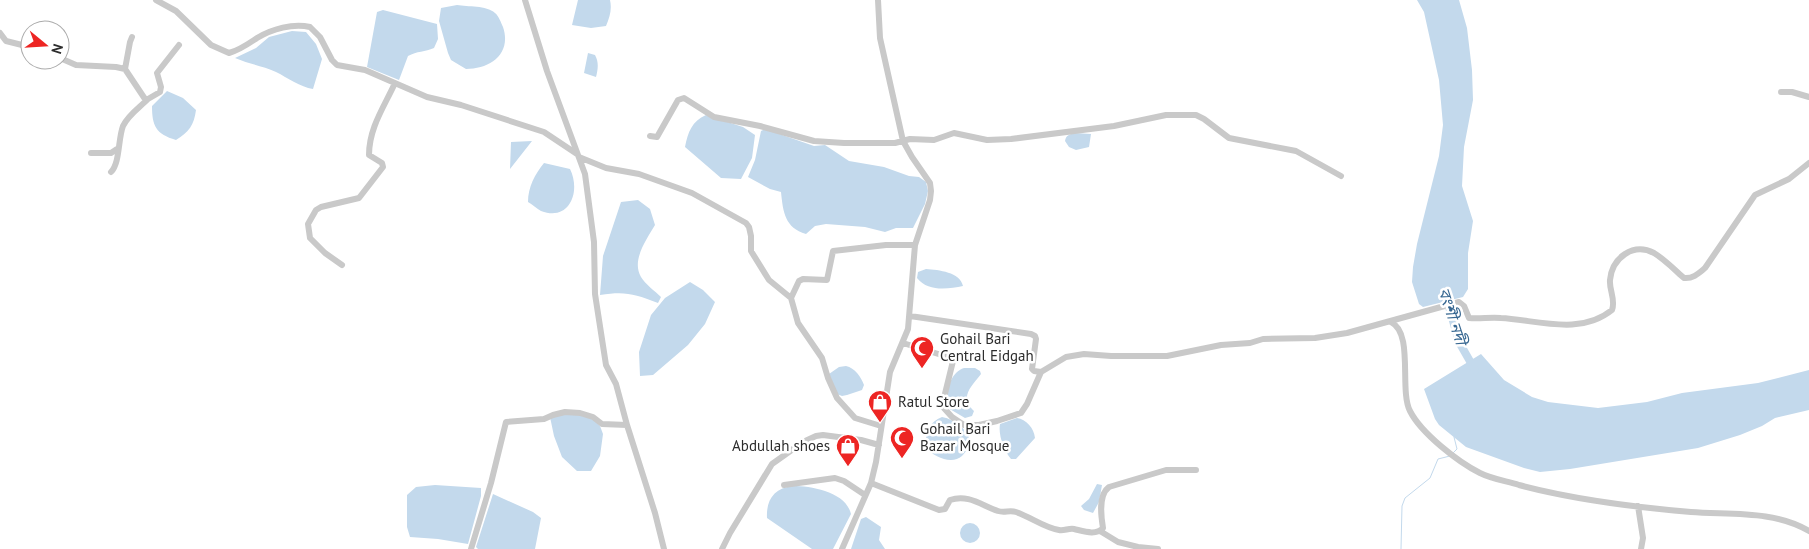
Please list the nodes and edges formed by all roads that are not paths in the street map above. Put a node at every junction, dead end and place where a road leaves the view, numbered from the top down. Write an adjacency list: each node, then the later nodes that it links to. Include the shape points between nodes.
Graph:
1 (156, 0): 11 (street, via 176,11 211,45 228,52 243,48 270,31 308,26 316,32 337,65 365,70)
2 (525, 0): 19 (street)
3 (878, 0): 16 (street, via 880,38)
4 (0, 33): 6 (street)
5 (132, 36): 10 (street)
6 (3, 42): 7 (street)
7 (20, 45)
8 (179, 45): 14 (street, via 157,73 160,92)
9 (70, 62): 10 (street)
10 (125, 69): 14 (street)
11 (395, 83): 19 (street, via 427,97 544,132); 24 (street, via 375,122 370,141 369,155 382,163 382,167 359,198 316,210 308,224 310,238)
12 (1781, 92): 13 (street)
13 (1809, 97)
14 (148, 99): 17 (street, via 127,119)
15 (650, 136): 16 (street, via 657,136 678,100 684,98 714,117 814,141 844,144)
16 (903, 141): 22 (street, via 934,140 954,133 986,140 1016,139 1166,116 1196,115 1229,138 1285,148); 23 (street, via 930,183 930,200)
17 (117, 149): 18 (street, via 111,153); 21 (street)
18 (91, 153)
19 (578, 156): 25 (street, via 606,168 639,174 692,193 734,215 749,227 751,251 764,274); 30 (street, via 585,174 606,365 616,384)
20 (1809, 163): 27 (street, via 1789,179 1755,195 1705,268 1696,276 1684,278 1646,251 1622,254 1610,274 1613,308 1606,315 1576,324 1469,318 1462,303 1448,304)
21 (111, 172)
22 (1341, 176)
23 (914, 246): 25 (street, via 886,245 833,251 827,280 802,279); 26 (street)
24 (342, 266)
25 (790, 298): 31 (street, via 798,323 822,358 837,398 855,418)
26 (910, 316): 28 (street); 29 (street, via 1031,334 1036,339 1032,369)
27 (1391, 322): 29 (street, via 1336,335 1221,345 1167,356 1066,356); 37 (street, via 1401,334 1406,400 1410,411 1422,430 1465,465 1497,479 1574,498)
28 (903, 343): 29 (street, via 953,361 942,406 964,424 997,422 1020,413); 31 (street, via 890,372)
29 (1041, 372)
30 (627, 426): 40 (street, via 602,424 593,416 565,412 544,419 506,422); 41 (street)
31 (881, 426): 32 (street)
32 (879, 445): 34 (street); 42 (street, via 823,436 803,442 772,464)
33 (1196, 470): 38 (street, via 1166,470 1109,487 1105,490 1101,506)
34 (871, 483): 36 (street); 38 (street, via 939,510 945,509 950,500 966,498 1002,512 1016,512 1059,530)
35 (784, 485): 36 (street, via 836,478)
36 (865, 495): 43 (street)
37 (1638, 506): 39 (street, via 1780,519); 45 (street, via 1643,538)
38 (1100, 531): 44 (street, via 1118,542)
39 (1809, 531)
40 (471, 549)
41 (664, 549)
42 (722, 549)
43 (842, 549)
44 (1158, 549)
45 (1641, 549)

